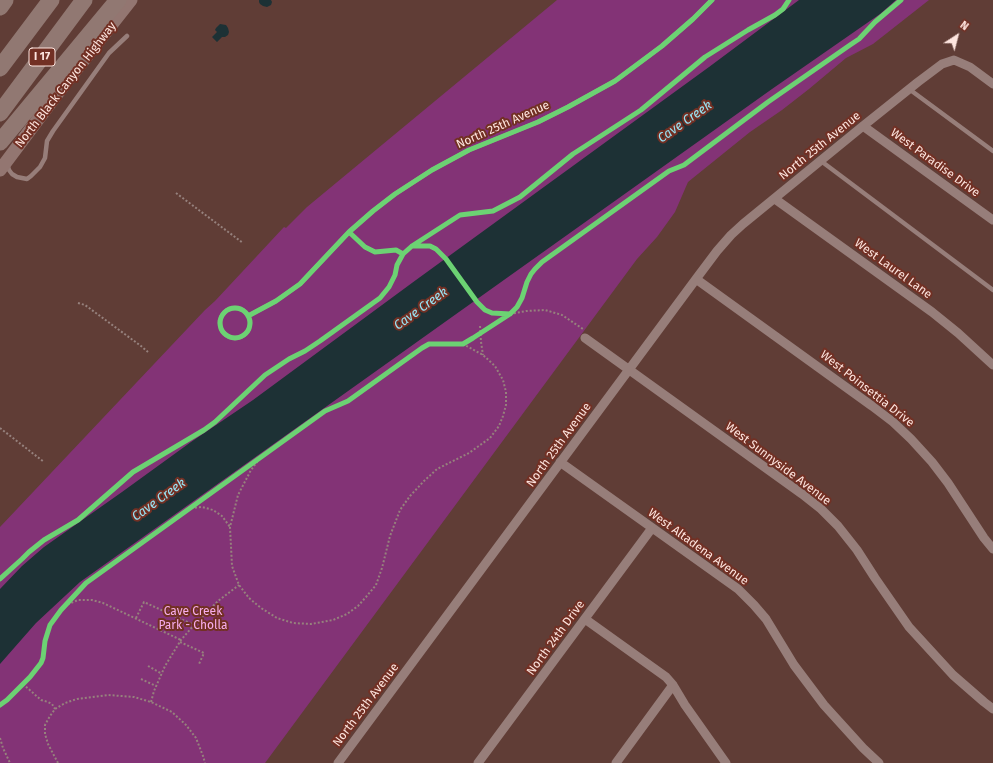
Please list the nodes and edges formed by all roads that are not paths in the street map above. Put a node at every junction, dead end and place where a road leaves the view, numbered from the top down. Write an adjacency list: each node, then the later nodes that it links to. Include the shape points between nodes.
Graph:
1 (5, 0): 9 (highway)
2 (37, 0): 11 (highway)
3 (51, 0): 12 (highway)
4 (69, 0): 15 (highway)
5 (84, 0): 16 (highway, I 17)
6 (118, 0): 18 (highway)
7 (131, 0): 21 (main road, North Black Canyon Highway)
8 (712, 0): 26 (lane, North 25th Avenue, via 662,46 615,81 568,108 469,150 395,194 349,232 300,284)
9 (0, 7)
10 (127, 36): 21 (lane, via 109,53 53,131 47,141 45,158 40,167 27,178 17,177)
11 (0, 50)
12 (0, 68)
13 (993, 83): 14 (street, North 25th Avenue, via 970,67 954,60 942,64)
14 (909, 89): 17 (street, North 25th Avenue); 19 (lane)
15 (0, 94)
16 (0, 114)
17 (864, 126): 20 (street, North 25th Avenue); 23 (street, West Paradise Drive)
18 (0, 142)
19 (993, 151)
20 (821, 161): 22 (street, North 25th Avenue); 25 (lane)
21 (3, 166)
22 (775, 199): 24 (street, North 25th Avenue, via 731,235); 28 (street, West Laurel Lane, via 932,312)
23 (993, 220)
24 (696, 279): 29 (street, North 25th Avenue); 32 (street, West Poinsettia Drive, via 872,406 911,438 948,483)
25 (993, 290)
26 (248, 316): 26 (lane, via 237,308 228,309 220,318 222,333 231,338 241,338 250,326)
27 (585, 338): 29 (street, West Sunnyside Avenue)
28 (993, 365)
29 (629, 370): 30 (street, North 25th Avenue); 35 (street, West Sunnyside Avenue, via 821,509 858,550 909,627 953,675)
30 (560, 462): 31 (street, West Altadena Avenue); 36 (street, North 25th Avenue)
31 (652, 528): 33 (street, North 24th Drive); 40 (street, West Altadena Avenue, via 738,589 754,605 824,705)
32 (993, 549)
33 (585, 619): 34 (street, via 666,677); 37 (street, North 24th Drive)
34 (673, 685): 38 (street); 39 (street)
35 (993, 709)
36 (338, 763)
37 (478, 763)
38 (616, 763)
39 (726, 763)
40 (879, 763)

